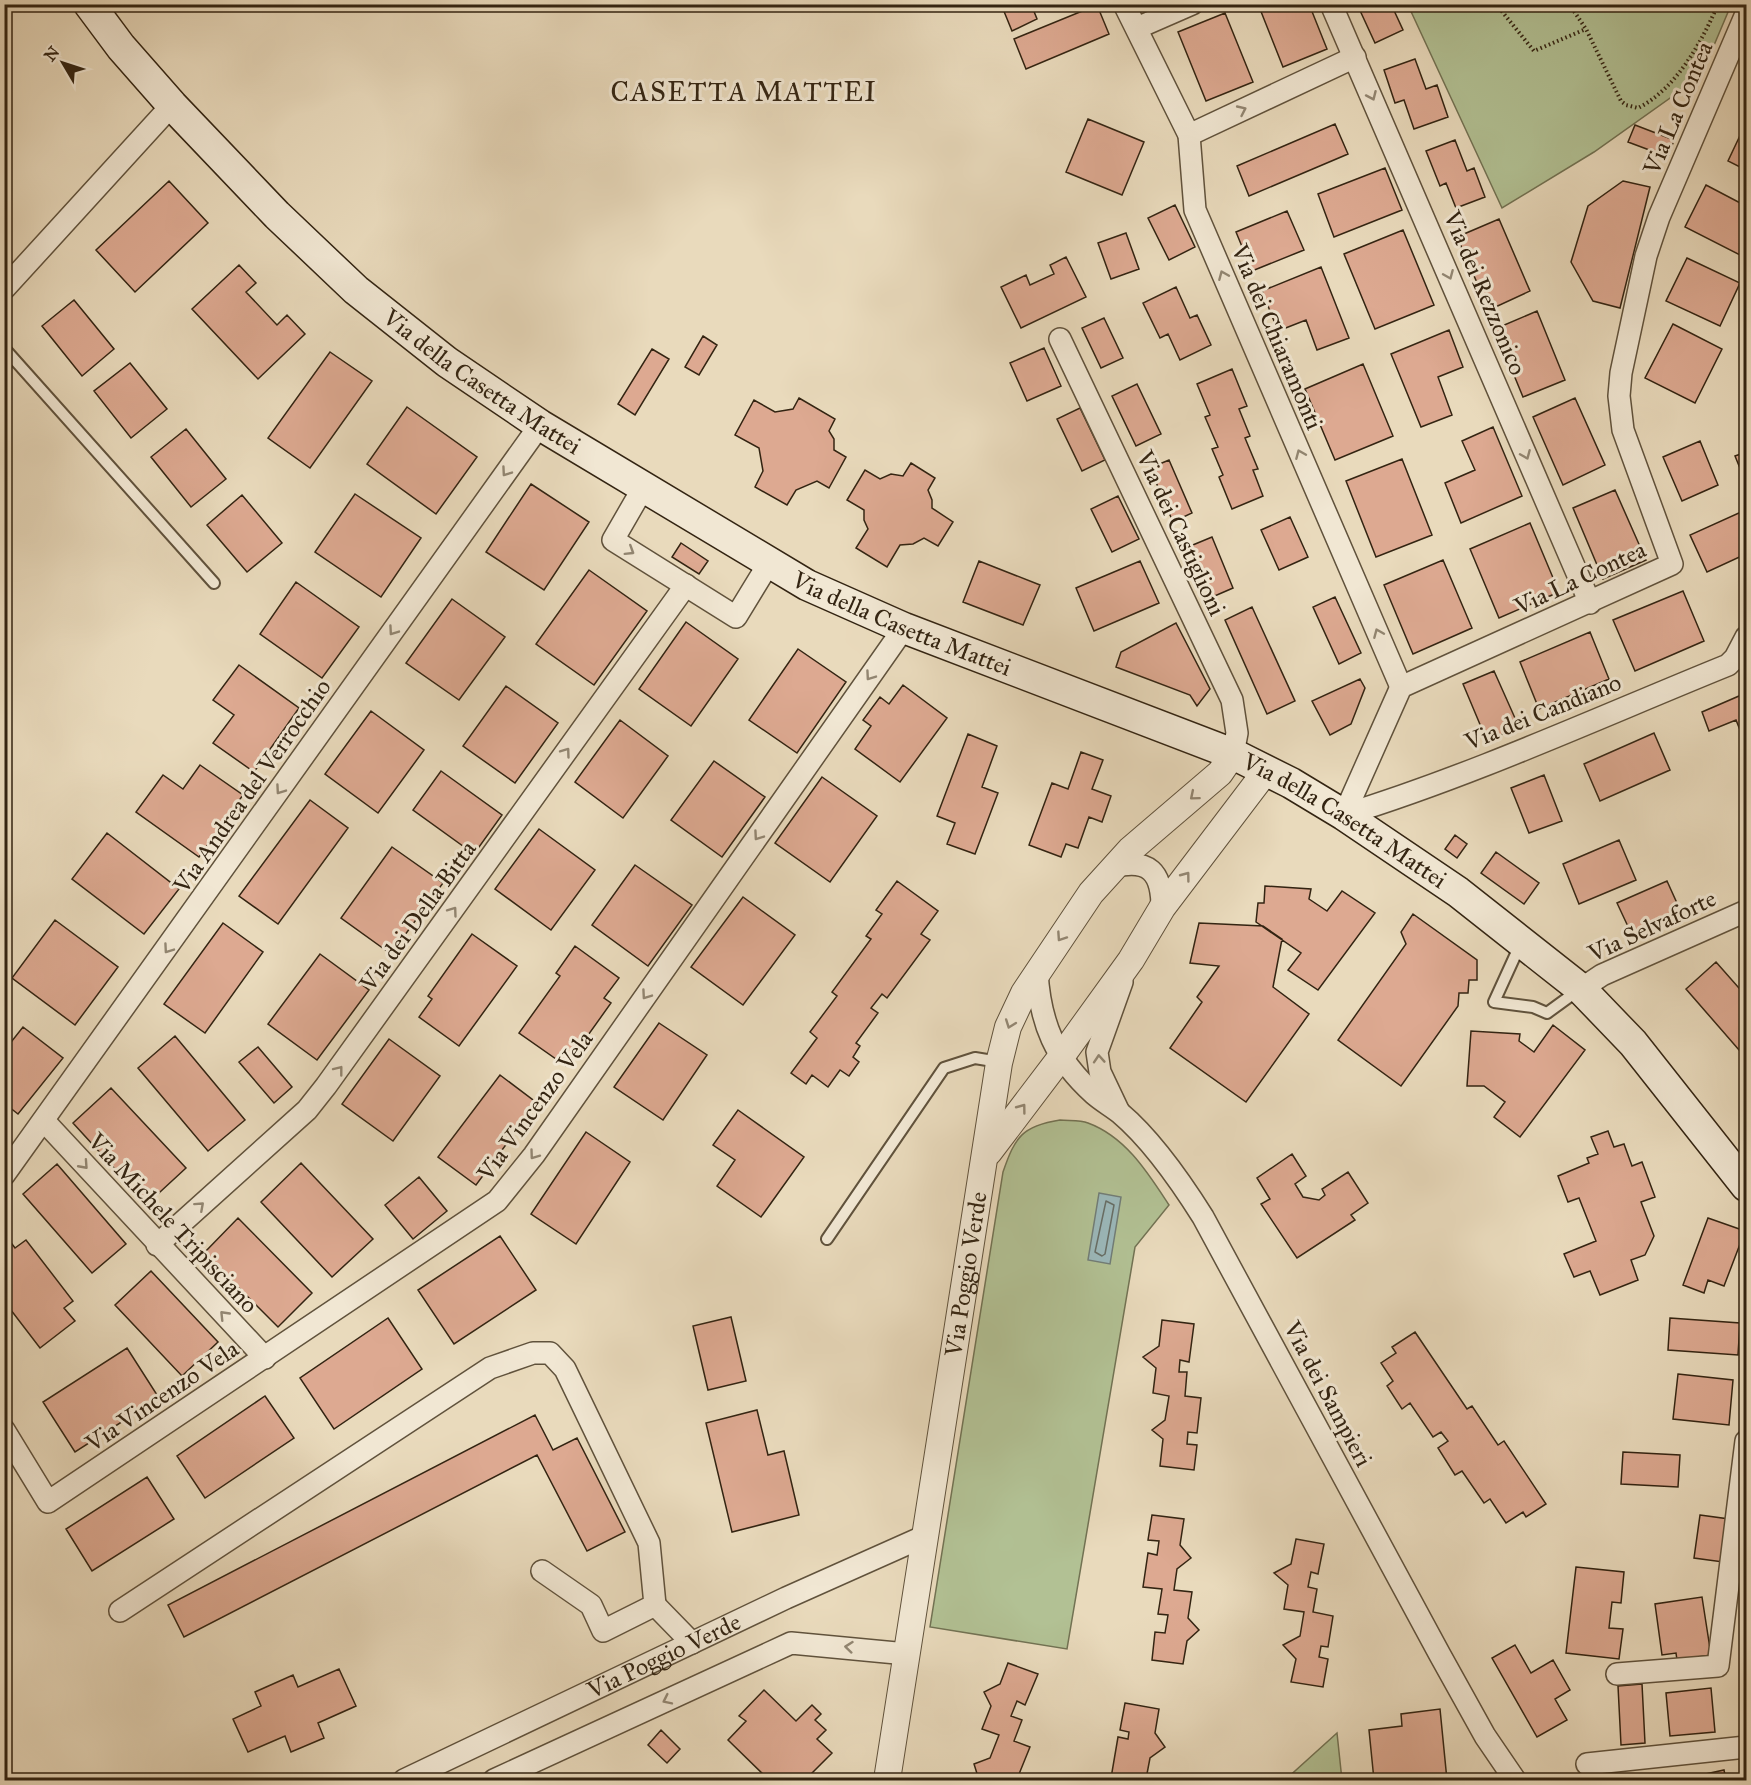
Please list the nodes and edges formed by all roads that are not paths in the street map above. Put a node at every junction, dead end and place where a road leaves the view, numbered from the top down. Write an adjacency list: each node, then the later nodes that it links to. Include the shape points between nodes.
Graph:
1 (89, 4): 8 (main road, Via della Casetta Mattei)
2 (1124, 4): 6 (street, Via dei Chiaramonti)
3 (1192, 4): 6 (street)
4 (1331, 4): 7 (street, Via dei Rezzonico)
5 (1746, 14): 18 (street, Via La Contea, via 1659,217 1646,256 1621,373 1623,430 1672,564)
6 (1137, 28): 9 (street, Via dei Chiaramonti)
7 (1355, 57): 9 (street, one-way to 7); 18 (street, Via dei Rezzonico, one-way to 18)
8 (172, 105): 10 (street); 13 (main road, Via della Casetta Mattei, via 277,215 356,290 429,349)
9 (1189, 135): 21 (street, Via dei Chiaramonti, one-way to 9, via 1195,210)
10 (4, 289)
11 (1060, 339): 22 (street, Via dei Castiglioni, via 1232,700 1236,733)
12 (4, 348): 16 (lane)
13 (540, 424): 14 (main road, Via della Casetta Mattei); 35 (street, Via Andrea del Verrocchio, one-way to 35)
14 (643, 488): 15 (main road, Via della Casetta Mattei); 17 (street, one-way to 17, via 613,540)
15 (769, 563): 17 (street, via 736,617); 19 (main road, Via della Casetta Mattei, via 834,598)
16 (214, 583)
17 (686, 585): 40 (street, Via dei Della Bitta, one-way to 17, via 317,1098)
18 (1590, 603): 21 (street, Via La Contea)
19 (904, 628): 22 (main road, Via della Casetta Mattei); 41 (street, Via Vincenzo Vela, one-way to 41, via 505,1193 433,1247)
20 (1746, 637): 24 (street, Via dei Candiano, via 1728,665 1542,741)
21 (1401, 687): 24 (street)
22 (1233, 754): 23 (main road, Via della Casetta Mattei); 25 (street, Via Poggio Verde, one-way to 25, via 1220,773)
23 (1266, 771): 24 (main road, Via della Casetta Mattei); 26 (street, Via Poggio Verde, one-way to 23)
24 (1344, 814): 28 (main road, Via della Casetta Mattei, via 1458,892)
25 (1113, 867): 26 (street, via 1132,863 1148,868 1160,884); 30 (street, Via Poggio Verde, one-way to 30)
26 (1162, 908): 29 (street, Via Poggio Verde)
27 (1746, 911): 31 (street, Via Selvaforte, via 1602,975)
28 (1522, 942): 31 (main road, Via della Casetta Mattei); 31 (lane, via 1494,1002 1533,1007 1547,1013)
29 (1131, 960): 32 (street, Via Poggio Verde); 34 (street, one-way to 29, via 1100,1072 1098,1052)
30 (1037, 972): 32 (street, via 1041,1015); 33 (street, Via Poggio Verde, one-way to 33, via 1014,1012)
31 (1581, 989): 38 (main road, Via della Casetta Mattei, via 1633,1043)
32 (1061, 1057): 34 (street, Via dei Sampieri, via 1093,1093); 36 (street, Via Poggio Verde, one-way to 32)
33 (999, 1062): 36 (street, Via Poggio Verde); 39 (lane, via 975,1058 944,1068)
34 (1120, 1113): 56 (street, Via dei Sampieri, via 1169,1167 1203,1217 1440,1655 1485,1736)
35 (45, 1122): 37 (street, Via Andrea del Verrocchio); 40 (street, Via Michele Tripisciano, one-way to 40)
36 (987, 1155): 44 (street, Via Poggio Verde)
37 (4, 1176)
38 (1746, 1186)
39 (827, 1239)
40 (157, 1245): 41 (street, Via Michele Tripisciano, one-way to 40)
41 (265, 1358): 42 (street, Via Vincenzo Vela, via 48,1502)
42 (4, 1430)
43 (1746, 1441): 50 (street, via 1718,1666)
44 (925, 1536): 48 (street, Via Poggio Verde); 49 (street, Via Poggio Verde)
45 (542, 1571): 46 (street, via 591,1605 603,1630)
46 (655, 1605): 47 (street, via 649,1543 565,1369 550,1353 533,1353 490,1368); 48 (street)
47 (120, 1611)
48 (692, 1643): 53 (street, Via Poggio Verde)
49 (907, 1654): 54 (street, one-way to 54, via 791,1643); 55 (street, Via Poggio Verde)
50 (1617, 1674)
51 (1746, 1748): 52 (street)
52 (1587, 1764)
53 (404, 1780)
54 (494, 1780)
55 (887, 1780)
56 (1515, 1780)

